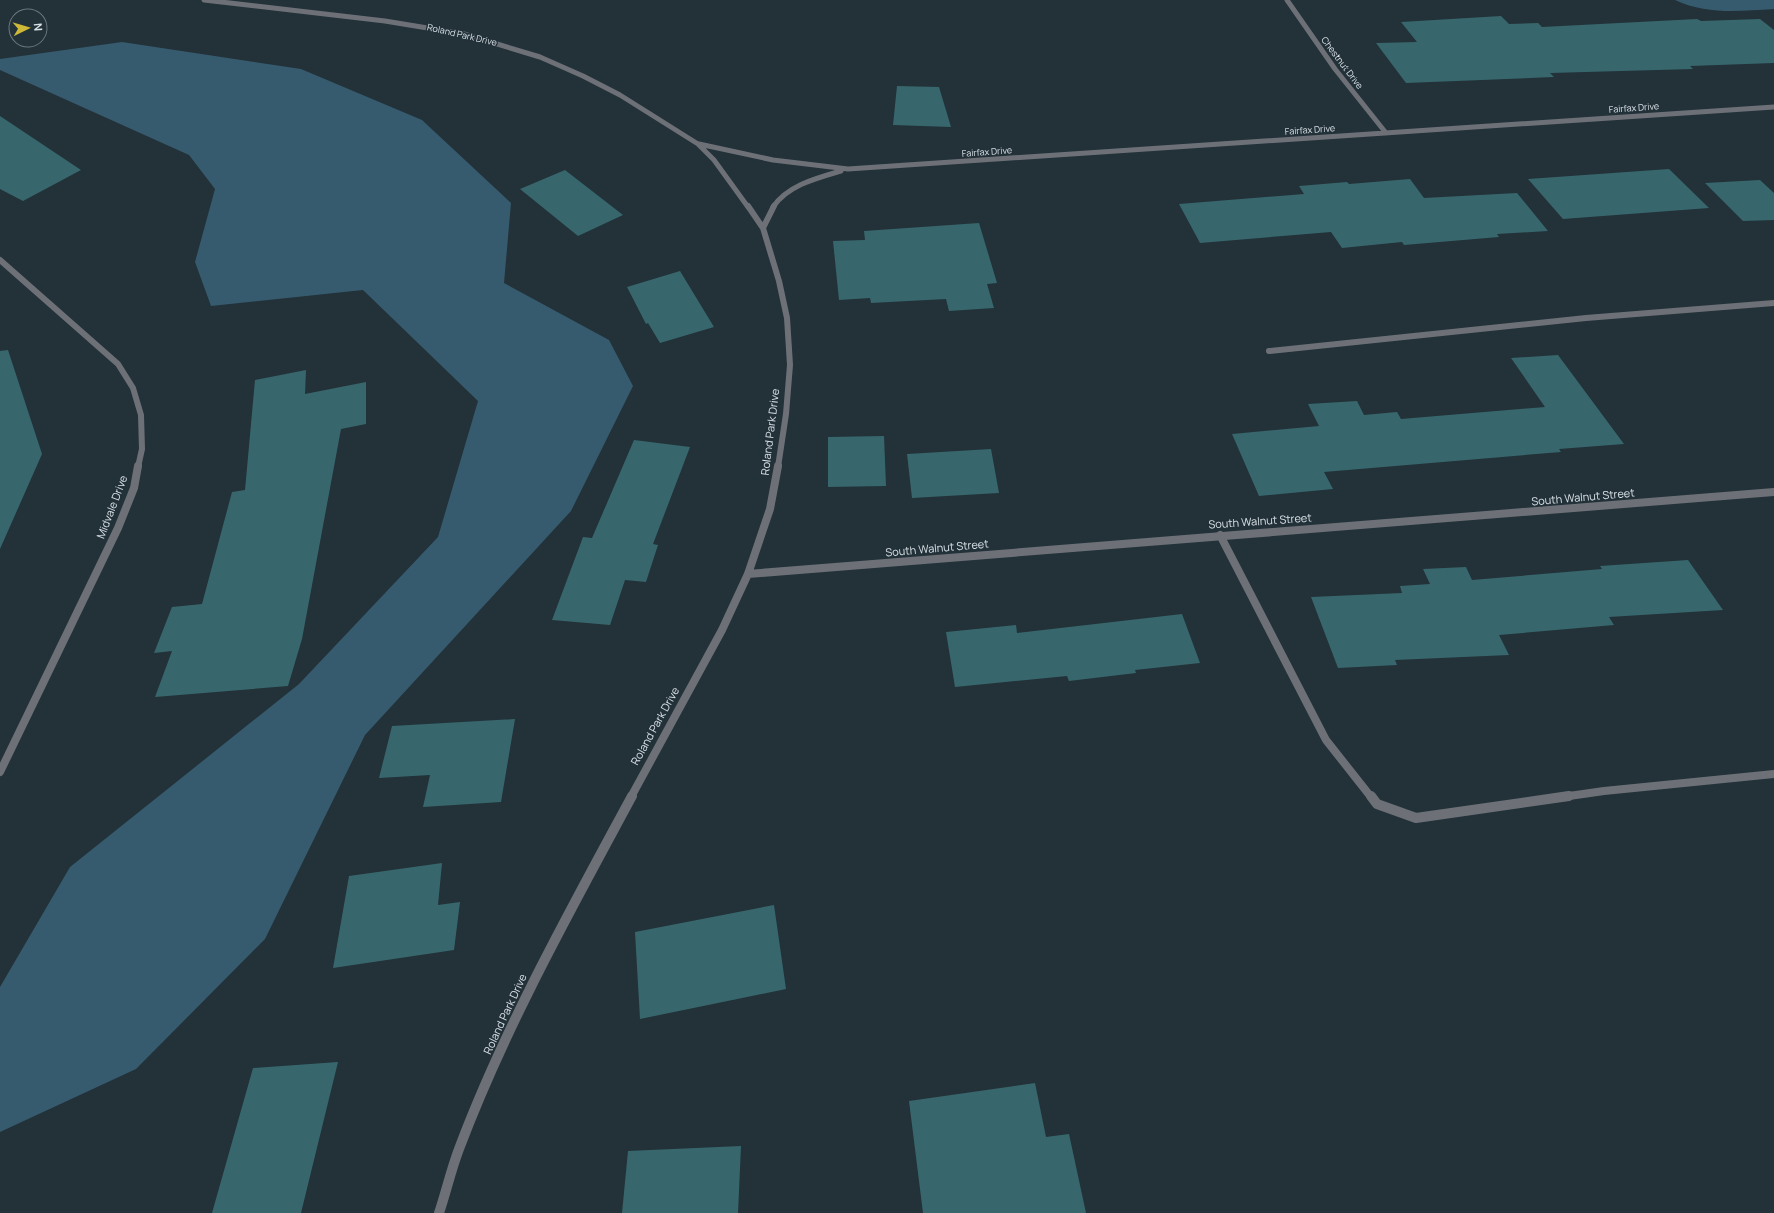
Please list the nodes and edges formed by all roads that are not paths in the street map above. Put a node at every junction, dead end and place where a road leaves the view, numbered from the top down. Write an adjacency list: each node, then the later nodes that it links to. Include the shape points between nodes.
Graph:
1 (204, 0): 5 (street, Roland Park Drive, via 428,27 497,43 540,57 583,76 620,95)
2 (1287, 0): 4 (street, Chestnut Drive, via 1335,69)
3 (1774, 106): 4 (street, Fairfax Drive)
4 (1386, 133): 6 (street, Fairfax Drive)
5 (698, 144): 6 (street, Roland Park Drive, via 763,159); 7 (street, Roland Park Drive, via 714,160)
6 (848, 169): 7 (street, via 799,185 771,210)
7 (763, 228): 13 (street, Roland Park Drive, via 787,318 790,365 780,458 770,509)
8 (0, 260): 14 (street, Midvale Drive, via 118,364 132,388 141,415 142,442 134,488 118,528)
9 (1774, 303): 10 (street, via 1586,318)
10 (1269, 351)
11 (1774, 492): 12 (street, South Walnut Street)
12 (1220, 535): 13 (street, South Walnut Street); 15 (street, via 1326,740 1377,804 1416,818 1604,791)
13 (748, 574): 16 (street, Roland Park Drive, via 722,630 562,925 502,1047 459,1150)
14 (0, 772)
15 (1774, 774)
16 (438, 1213)

